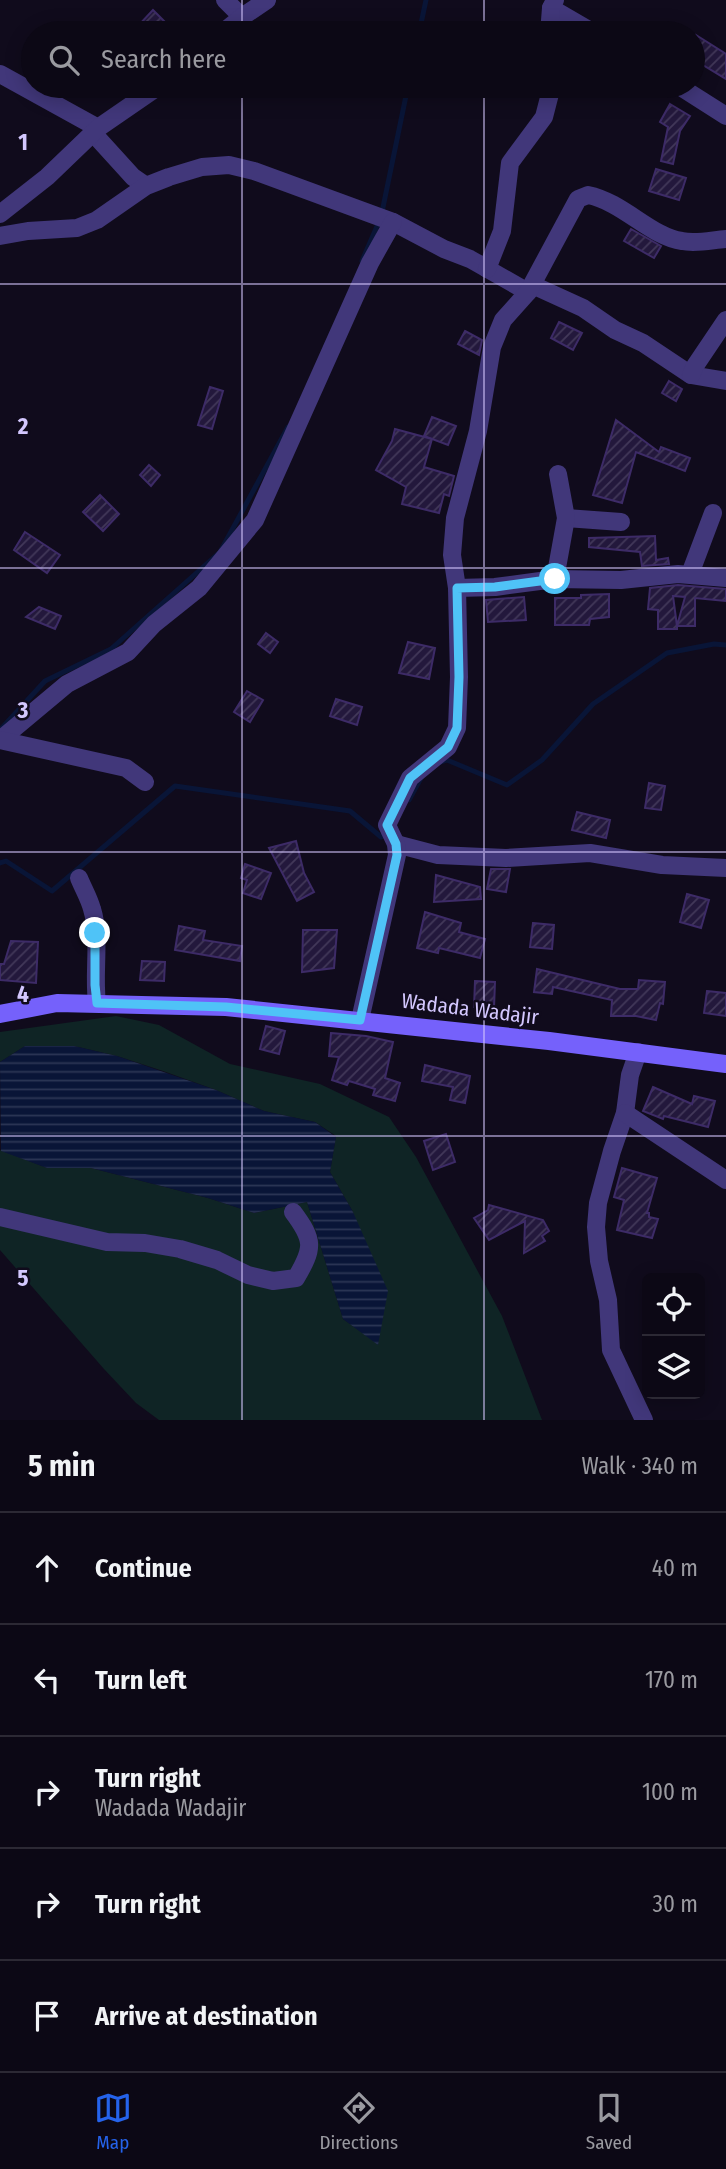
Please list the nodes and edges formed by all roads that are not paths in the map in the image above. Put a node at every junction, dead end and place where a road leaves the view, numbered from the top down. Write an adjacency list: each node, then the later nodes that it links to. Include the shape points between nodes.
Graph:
1 (225, 0): 4 (street)
2 (267, 0): 4 (street)
3 (553, 4): 6 (street)
4 (242, 17): 5 (street)
5 (237, 21)
6 (577, 21)
7 (0, 74): 8 (street)
8 (21, 86)
9 (41, 98): 14 (street)
10 (142, 98): 14 (street)
11 (549, 98): 20 (street, via 544,117 510,163 502,231)
12 (698, 98): 13 (street)
13 (726, 116)
14 (95, 130): 15 (street, via 123,167); 16 (street)
15 (146, 187): 17 (street, via 202,167 229,165); 18 (street, via 77,228)
16 (0, 214)
17 (393, 222): 20 (street); 33 (street, via 370,263 255,520 199,588 128,652 67,684)
18 (0, 236)
19 (726, 239): 21 (street, via 670,238 616,204 588,195 578,199 568,214)
20 (487, 269): 21 (street)
21 (532, 287): 23 (street, via 583,308); 32 (street, via 503,320 492,347 478,431 456,518 452,555)
22 (726, 320): 23 (street)
23 (691, 375): 24 (street)
24 (726, 381)
25 (558, 474): 27 (street)
26 (713, 513): 29 (street)
27 (566, 519): 28 (street); 31 (street)
28 (621, 522)
29 (690, 574): 30 (street); 31 (street)
30 (726, 578)
31 (555, 579): 32 (street)
32 (457, 588): 35 (street, via 457,728 448,747 410,778 396,803 387,825)
33 (0, 740): 34 (street, via 126,768)
34 (145, 782)
35 (396, 844): 36 (street, via 438,855 506,858 590,853 662,865); 40 (street, via 387,909)
36 (726, 869)
37 (79, 878): 38 (street, via 94,921)
38 (97, 1003): 39 (street, Wadada Wadajir, via 57,1003); 40 (street, Wadada Wadajir, via 226,1007)
39 (0, 1014)
40 (360, 1020): 41 (street, Wadada Wadajir)
41 (638, 1052): 42 (street, Wadada Wadajir); 43 (street)
42 (726, 1065)
43 (625, 1113): 44 (street); 47 (street, via 598,1203 596,1227 611,1350)
44 (726, 1180)
45 (293, 1212): 46 (street, via 310,1241 308,1259 296,1278 273,1281 180,1249 107,1242)
46 (0, 1217)
47 (644, 1420)

